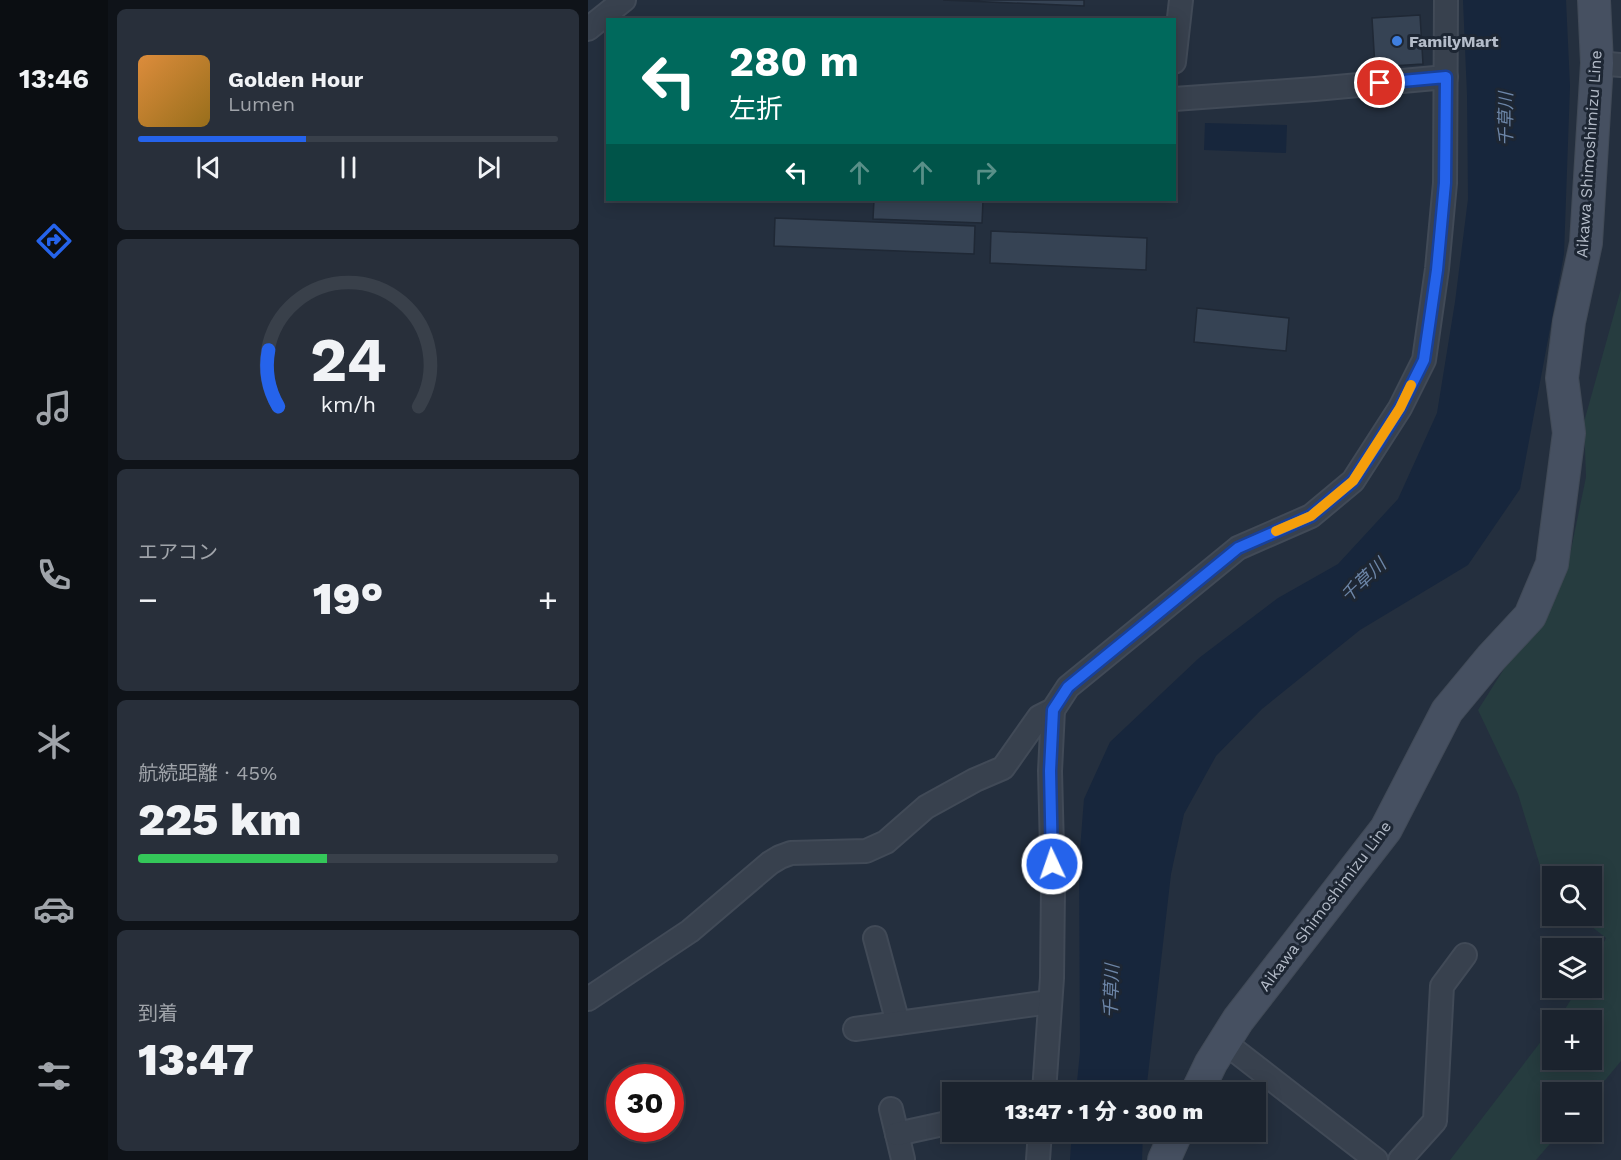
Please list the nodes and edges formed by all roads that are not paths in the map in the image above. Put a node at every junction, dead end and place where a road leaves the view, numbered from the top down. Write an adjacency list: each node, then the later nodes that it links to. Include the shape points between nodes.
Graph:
1 (624, 0): 5 (street)
2 (1181, 0): 6 (street)
3 (1446, 0): 8 (street)
4 (1594, 0): 7 (main road, Aikawa Shimoshimizu Line)
5 (598, 15)
6 (1176, 44)
7 (1609, 64): 17 (main road, Aikawa Shimoshimizu Line, via 1586,243 1562,378 1569,433 1552,564 1530,616 1447,711 1386,829)
8 (1446, 77): 9 (street); 10 (street, via 1445,183 1437,270 1424,360 1400,408 1353,481 1311,516 1238,548 1068,687)
9 (1176, 99)
10 (1053, 710): 13 (street, via 1039,717 1003,768 926,807 886,842 866,851 780,857 690,932); 14 (street)
11 (875, 938): 15 (street)
12 (1465, 955): 27 (street, via 1442,986 1435,1121)
13 (594, 990)
14 (1050, 1002): 15 (street); 18 (street)
15 (898, 1023): 16 (street)
16 (855, 1029)
17 (1224, 1042): 19 (main road, Aikawa Shimoshimizu Line); 26 (street)
18 (1045, 1082)
19 (1202, 1082)
20 (891, 1109): 22 (street)
21 (942, 1124): 22 (street)
22 (897, 1134): 24 (street)
23 (1039, 1142): 25 (street)
24 (903, 1158)
25 (1038, 1160)
26 (1376, 1160)
27 (1400, 1160)

